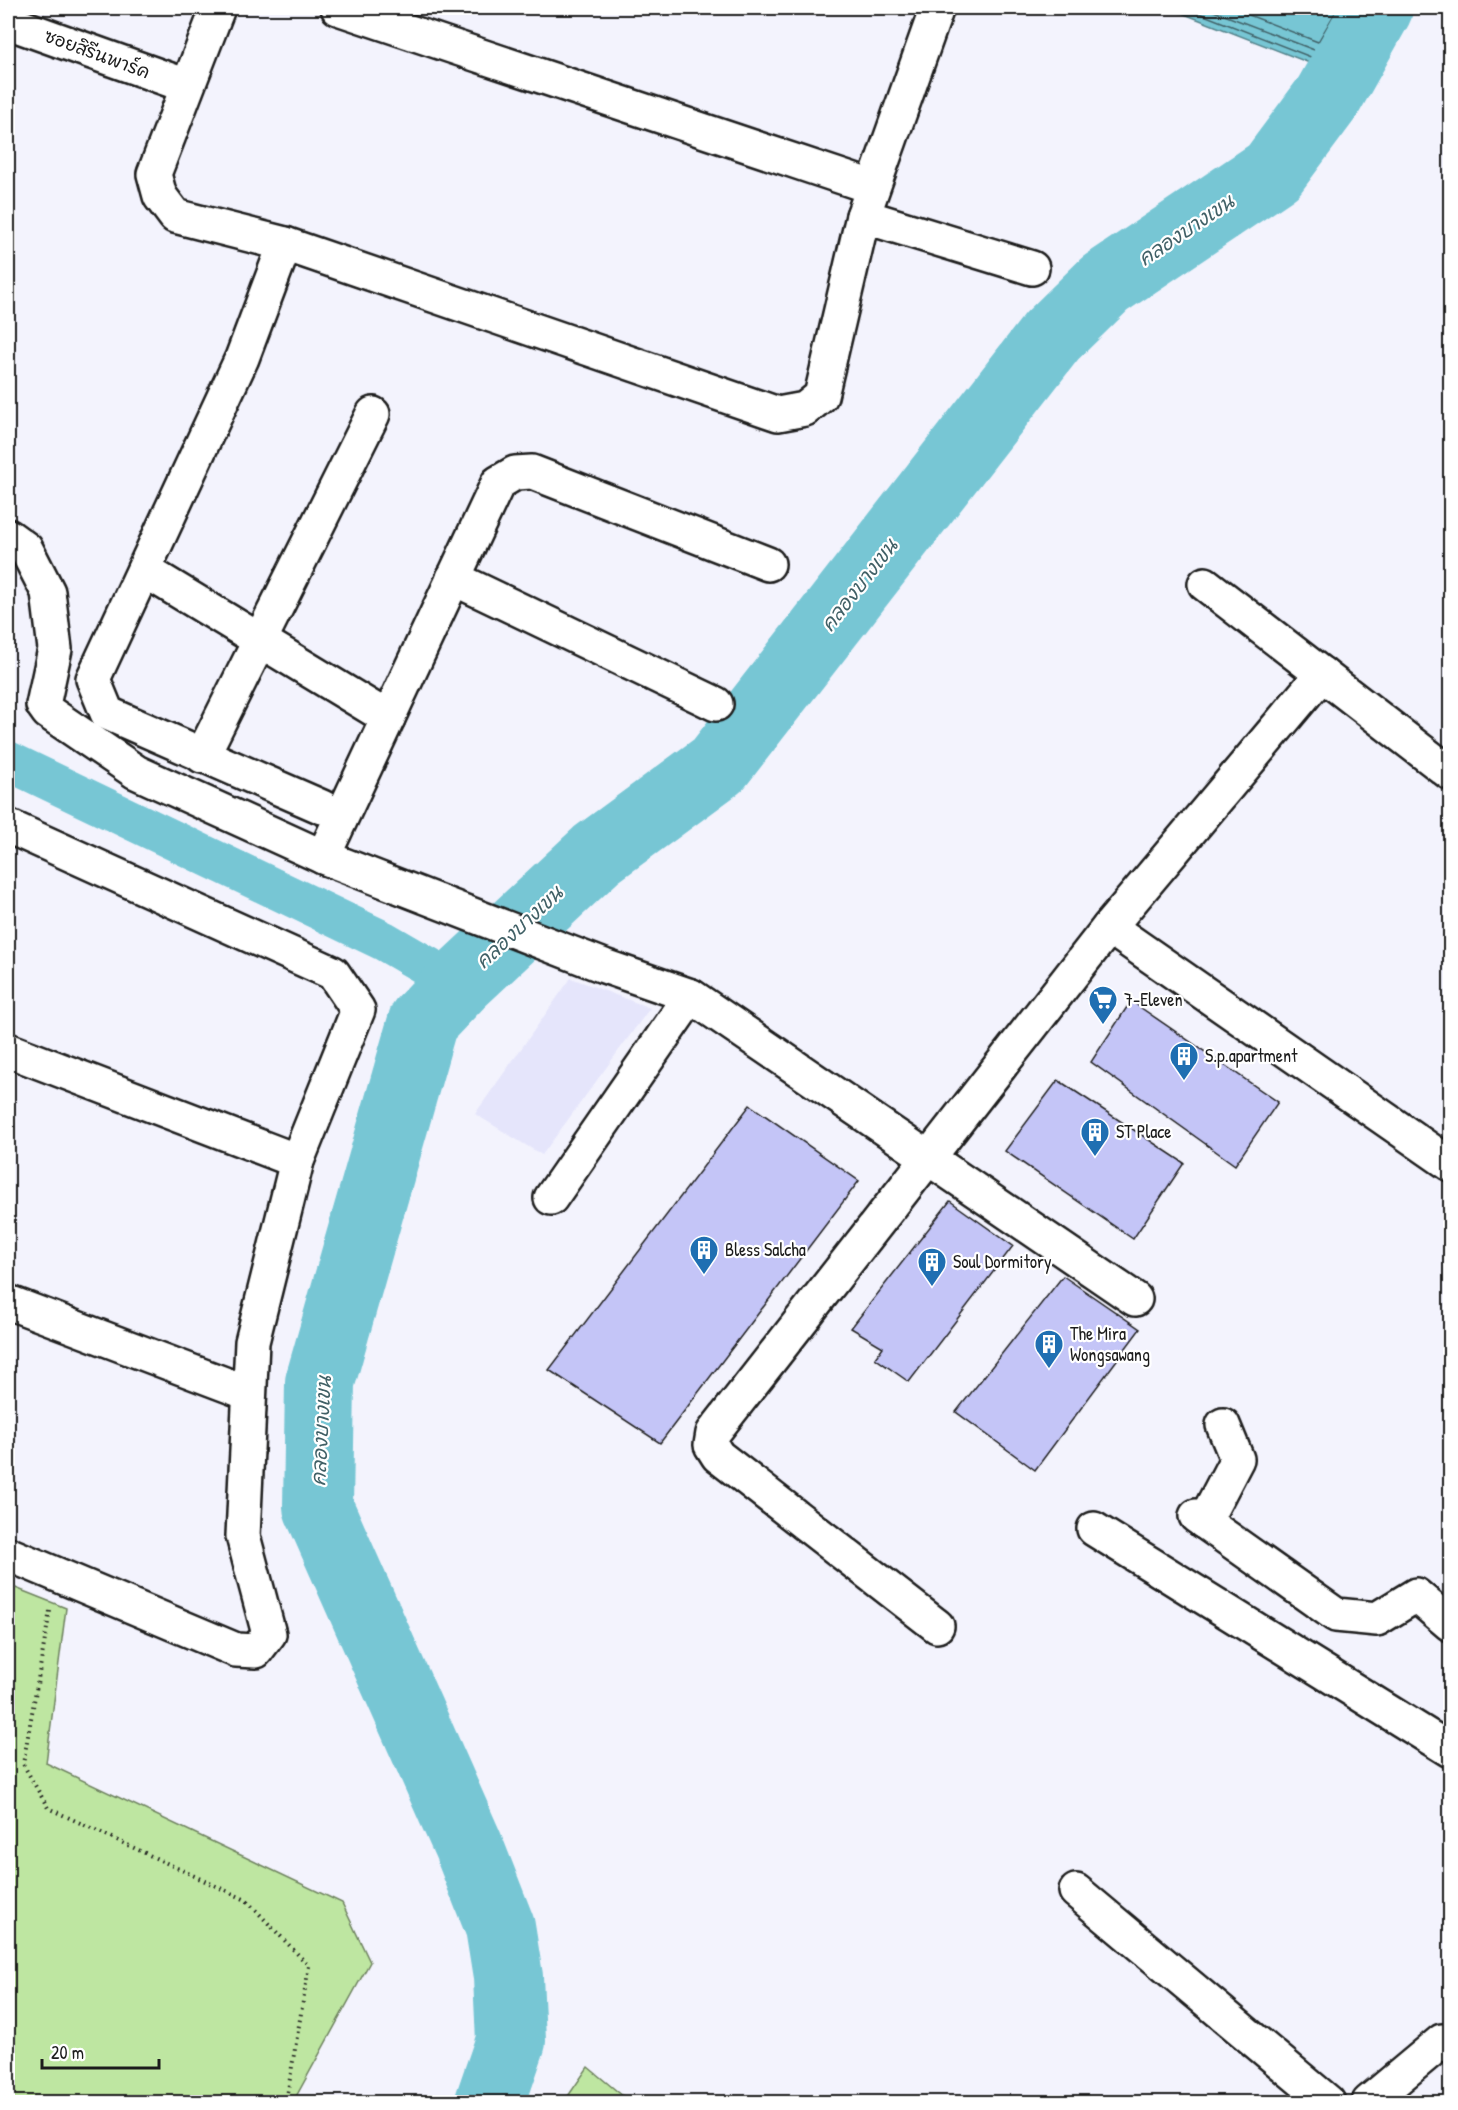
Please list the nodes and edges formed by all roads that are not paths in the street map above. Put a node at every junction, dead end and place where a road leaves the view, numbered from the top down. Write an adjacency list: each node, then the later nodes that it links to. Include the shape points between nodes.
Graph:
1 (218, 8): 5 (street)
2 (338, 8): 6 (street)
3 (937, 8): 6 (street)
4 (8, 22): 5 (street, ซอยสิรีนพาร์ค)
5 (187, 86): 7 (street, via 154,174 160,196 174,216)
6 (867, 202): 7 (street, via 820,396 805,409 778,414); 8 (street)
7 (285, 244): 12 (street, via 242,358)
8 (1032, 268)
9 (373, 414): 15 (street)
10 (8, 536): 23 (street, via 27,549 48,591 55,649 43,698 48,712 136,772)
11 (768, 564): 13 (street, via 532,472 515,473 498,483)
12 (144, 570): 15 (street); 19 (street, via 93,679 95,690 107,713)
13 (453, 578): 17 (street); 18 (street)
14 (1205, 584): 16 (street)
15 (260, 641): 18 (street); 19 (street)
16 (1322, 674): 20 (street); 24 (street)
17 (716, 704)
18 (388, 718): 23 (street)
19 (202, 756): 21 (street)
20 (1448, 765)
21 (322, 807)
22 (8, 826): 29 (street, via 333,973 358,1010)
23 (323, 857): 25 (street)
24 (1109, 927): 27 (street); 28 (street)
25 (691, 996): 28 (street); 30 (street)
26 (8, 1050): 29 (street)
27 (1446, 1150)
28 (930, 1158): 31 (street); 38 (street, via 714,1433 711,1445 718,1456)
29 (297, 1161): 33 (street, via 252,1342)
30 (551, 1198)
31 (1135, 1299)
32 (8, 1302): 33 (street)
33 (248, 1393): 36 (street, via 243,1536 269,1634 256,1652 236,1650)
34 (1223, 1425): 37 (street, via 1237,1459 1200,1519 1336,1615 1377,1619 1416,1595)
35 (1094, 1529): 39 (street)
36 (8, 1554)
37 (1450, 1624)
38 (937, 1626)
39 (1450, 1750)
40 (1076, 1891): 42 (street)
41 (1442, 2041): 43 (street)
42 (1328, 2103)
43 (1369, 2103)

